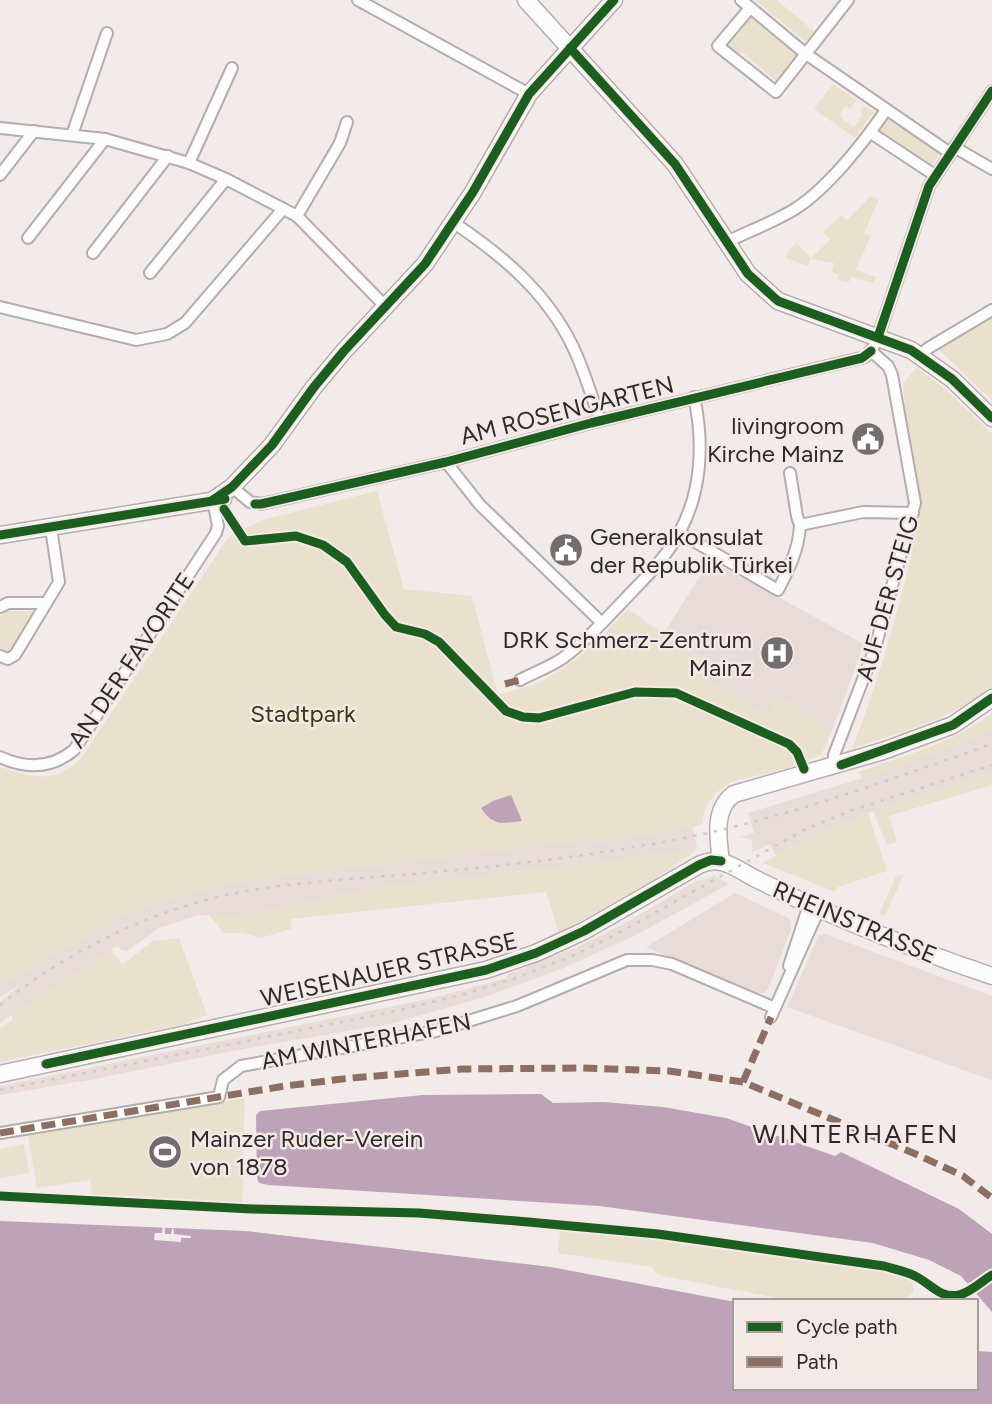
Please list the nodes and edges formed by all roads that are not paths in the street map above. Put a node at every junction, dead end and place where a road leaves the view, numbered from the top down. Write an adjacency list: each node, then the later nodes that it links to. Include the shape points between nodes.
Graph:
1 (526, 0): 7 (street)
2 (614, 0): 7 (street)
3 (848, 0): 8 (street)
4 (362, 1): 11 (street)
5 (745, 4): 8 (street); 8 (street, via 718,46 776,92)
6 (107, 33): 17 (street)
7 (570, 48): 11 (street); 30 (street, via 681,171)
8 (806, 54): 12 (street)
9 (232, 68): 21 (street)
10 (992, 90): 19 (street)
11 (529, 94): 28 (street)
12 (886, 110): 16 (street); 19 (street)
13 (346, 122): 27 (street, via 341,143)
14 (0, 128): 15 (street)
15 (34, 131): 17 (street); 23 (street)
16 (871, 133): 24 (street); 30 (street, via 809,199)
17 (72, 135): 18 (street)
18 (105, 139): 20 (street); 29 (street)
19 (952, 150): 22 (street); 24 (street)
20 (168, 156): 21 (street); 31 (street)
21 (189, 163): 25 (street)
22 (992, 169)
23 (0, 175)
24 (936, 176): 36 (street)
25 (226, 179): 26 (street); 32 (street)
26 (283, 209): 27 (street); 33 (street, via 185,323 167,334 124,338)
27 (297, 216): 34 (street)
28 (454, 223): 34 (street, via 425,264); 40 (street, via 502,257 546,302 578,356)
29 (28, 238)
30 (727, 242): 36 (street, via 748,274 778,301)
31 (93, 253)
32 (150, 273)
33 (0, 306)
34 (385, 306): 43 (street, via 314,387 253,479)
35 (992, 310): 37 (street)
36 (875, 344): 37 (street); 38 (street, AM ROSENGARTEN, via 865,357 855,360); 45 (street, AUF DER STEIG, via 892,375 913,484)
37 (919, 355): 39 (street)
38 (694, 397): 40 (street, AM ROSENGARTEN); 48 (street, via 699,473)
39 (992, 418)
40 (600, 421): 41 (street, AM ROSENGARTEN)
41 (446, 462): 43 (street, AM ROSENGARTEN, via 261,504); 52 (street, via 480,505)
42 (790, 473): 46 (street)
43 (235, 490): 44 (street, via 226,499)
44 (213, 500): 47 (street); 56 (street, AN DER FAVORITE, via 216,533 74,750 35,767)
45 (913, 513): 46 (street, via 863,512); 57 (street, AUF DER STEIG, via 876,648 834,755)
46 (800, 525): 48 (street, via 796,553 778,590)
47 (51, 527): 49 (street); 50 (street, via 59,582)
48 (680, 533): 52 (street)
49 (0, 535)
50 (46, 603): 51 (street); 53 (street, via 15,655 8,659)
51 (0, 607)
52 (602, 623): 54 (street, via 562,659)
53 (0, 656)
54 (520, 680)
55 (992, 698): 57 (street, via 953,725)
56 (0, 757)
57 (834, 767): 58 (street, via 729,797 719,820)
58 (721, 861): 59 (street, RHEINSTRASSE); 61 (street, WEISENAUER STRASSE, via 699,865 572,937 486,970)
59 (814, 907): 60 (street, RHEINSTRASSE); 62 (street, AM WINTERHAFEN, via 773,1013 672,964 627,960 517,1006 436,1031 241,1066 222,1080 219,1097)
60 (992, 976)
61 (0, 1074)
62 (0, 1133)

